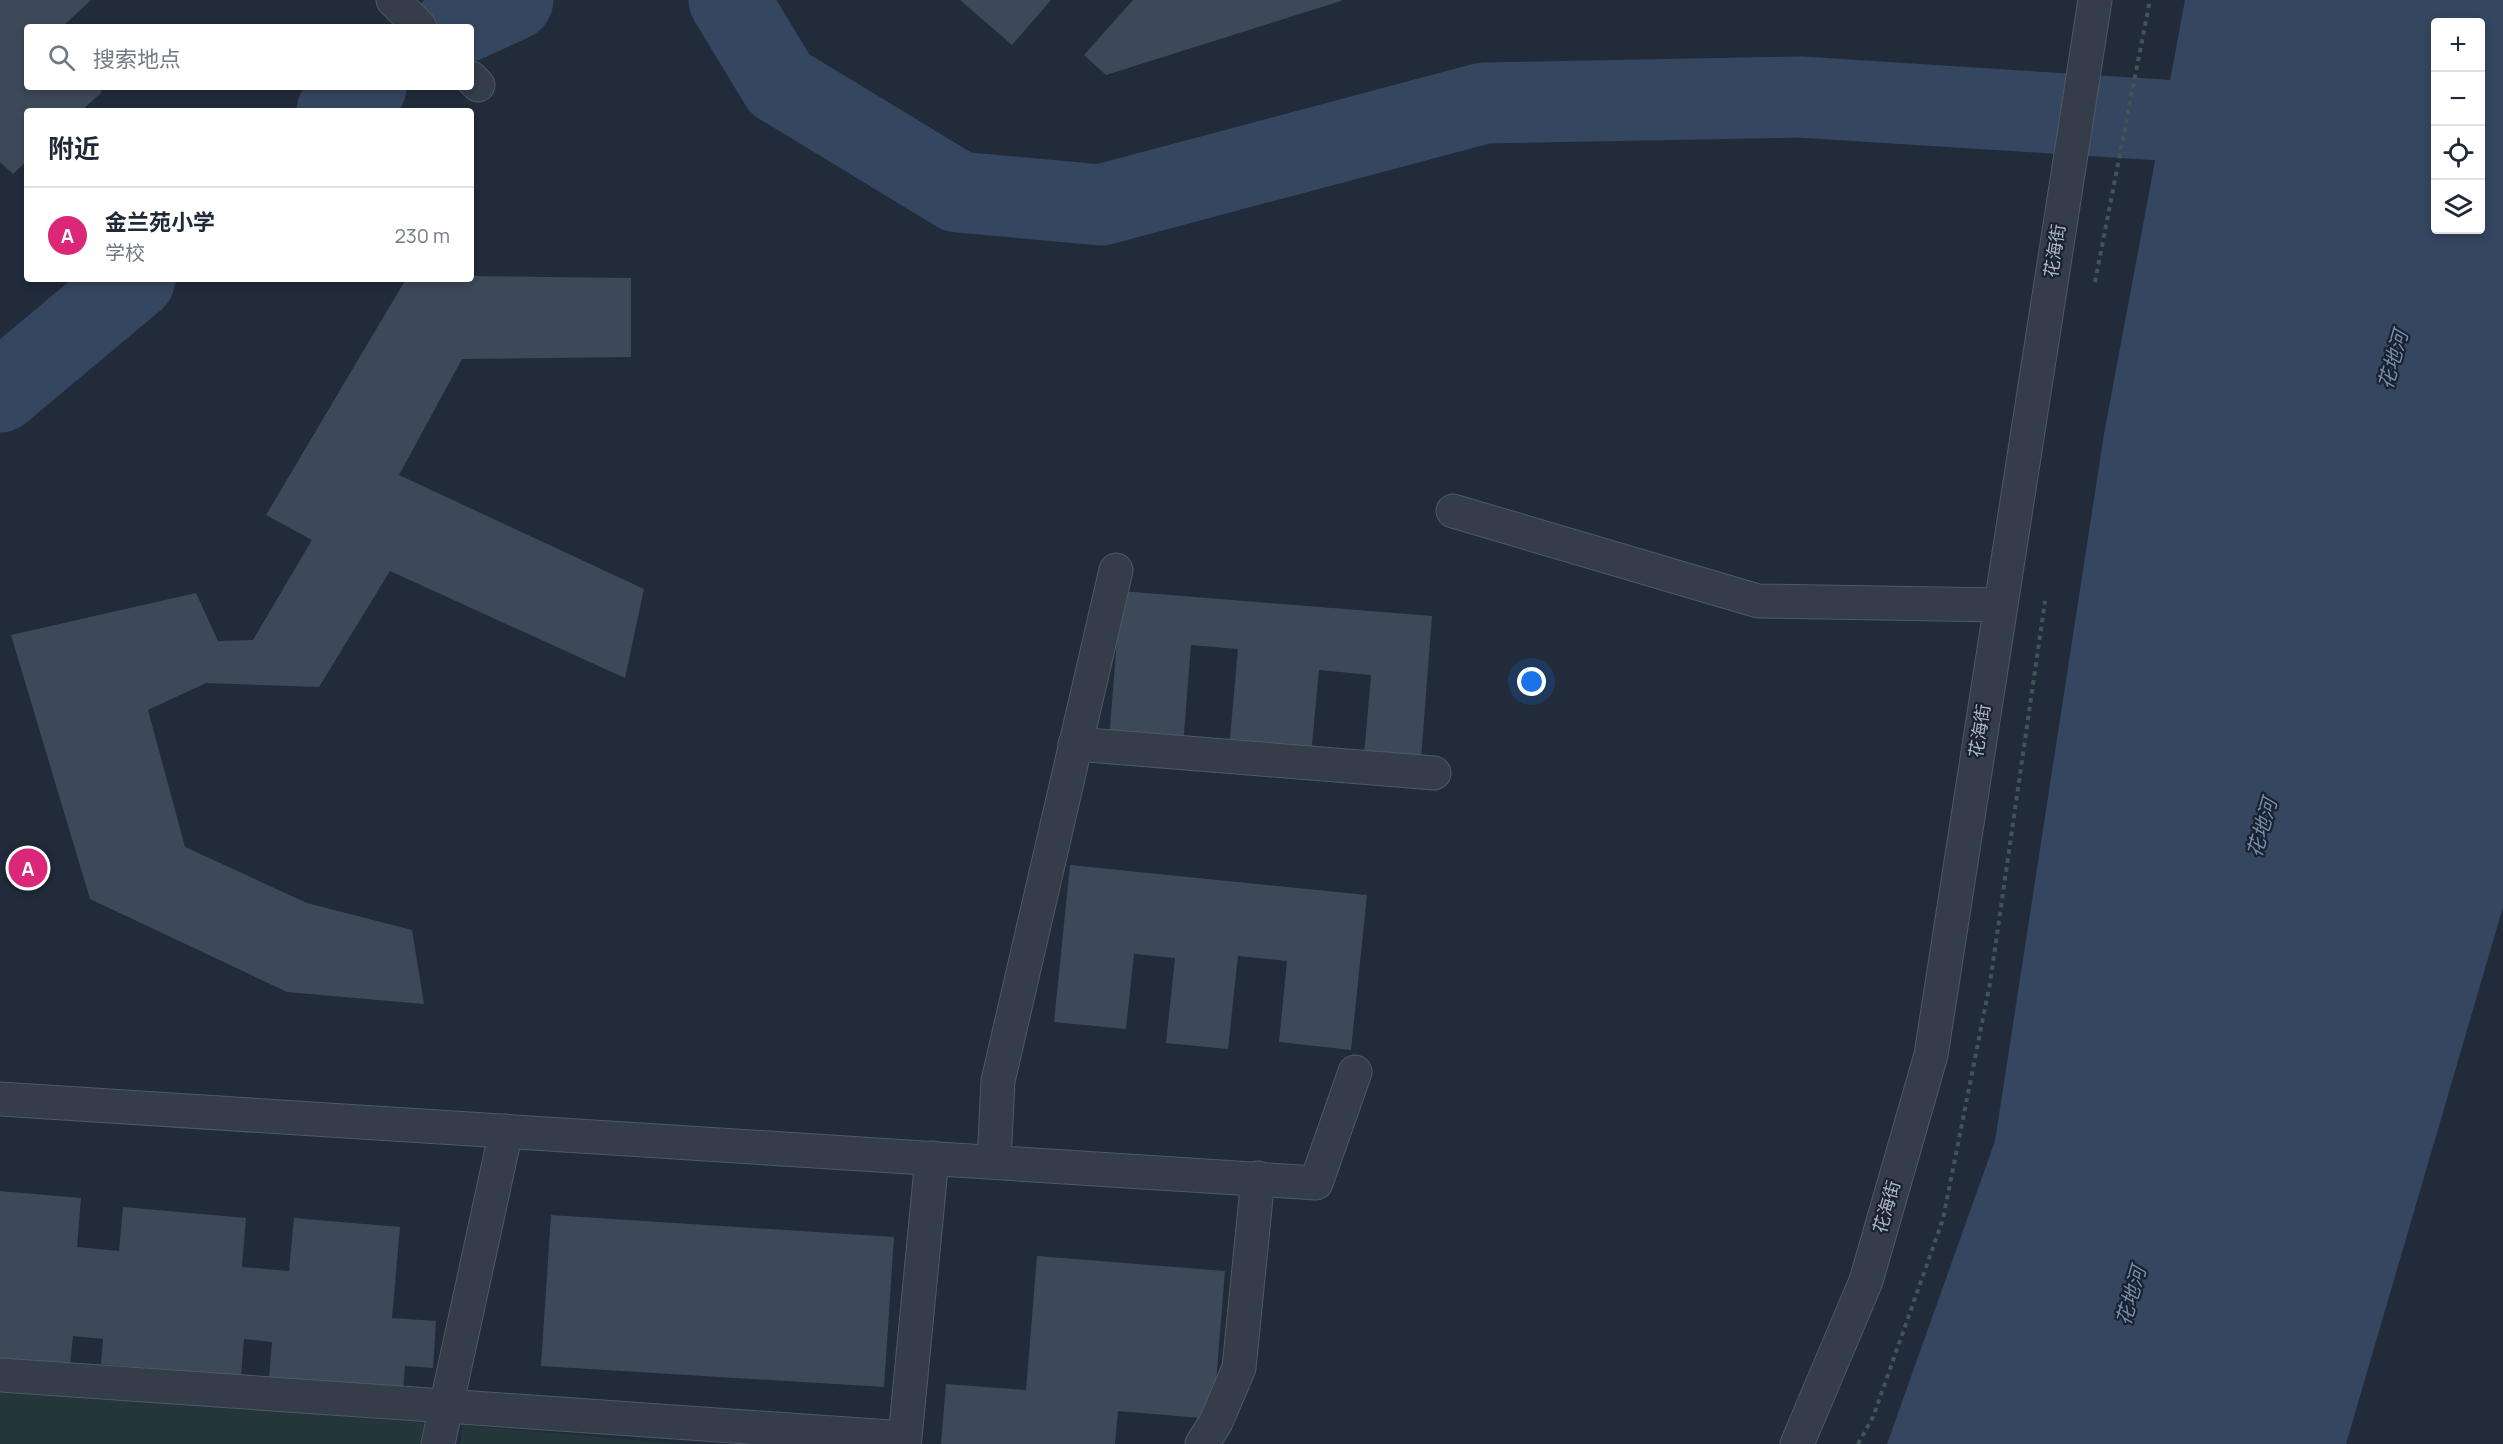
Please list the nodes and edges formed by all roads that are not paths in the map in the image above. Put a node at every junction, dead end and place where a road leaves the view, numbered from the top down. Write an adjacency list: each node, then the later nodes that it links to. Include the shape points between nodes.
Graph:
1 (393, 0): 3 (street)
2 (2095, 0): 6 (street, 花海街)
3 (417, 24)
4 (1453, 511): 6 (street, via 1758,601)
5 (1116, 570): 7 (street)
6 (2000, 605): 20 (street, 花海街, via 1931,1055 1866,1281)
7 (1075, 744): 8 (street); 13 (street, via 998,1081)
8 (1434, 773)
9 (1354, 1072): 14 (street, via 1316,1183)
10 (0, 1099): 11 (street)
11 (506, 1131): 12 (street); 16 (street)
12 (932, 1158): 13 (street); 17 (street, via 905,1438)
13 (994, 1162): 14 (street)
14 (1258, 1178): 19 (street, via 1239,1368)
15 (0, 1375): 16 (street)
16 (446, 1407): 17 (street); 18 (street)
17 (817, 1438)
18 (438, 1444)
19 (1202, 1444)
20 (1797, 1444)

